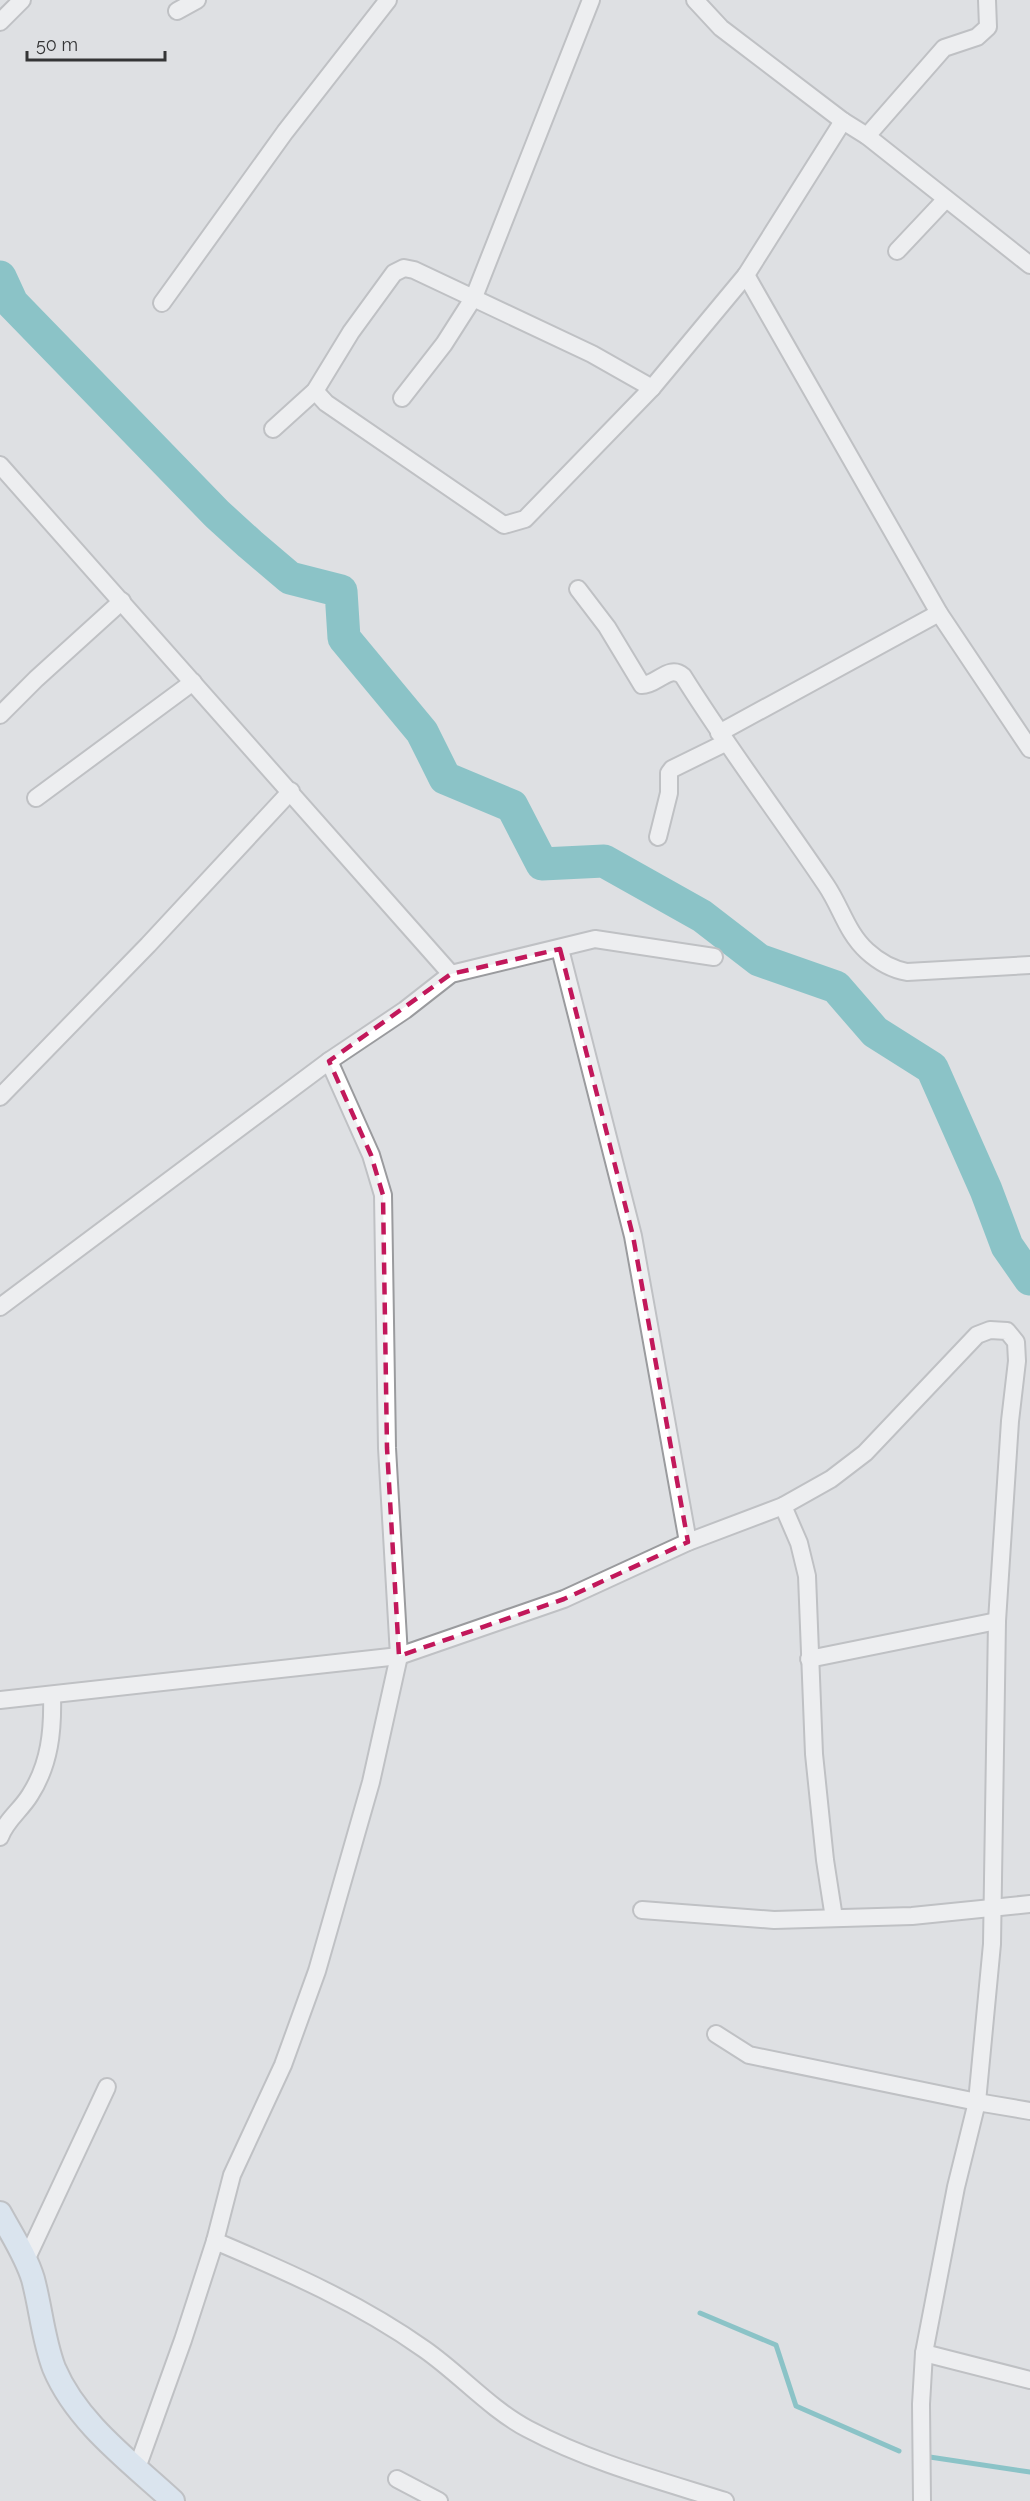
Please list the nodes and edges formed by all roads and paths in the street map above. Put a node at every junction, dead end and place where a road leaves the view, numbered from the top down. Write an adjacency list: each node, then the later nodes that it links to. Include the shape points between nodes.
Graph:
1 (22, 0): 8 (street)
2 (197, 0): 7 (street)
3 (388, 0): 16 (street, via 285,132)
4 (591, 0): 15 (street)
5 (695, 0): 9 (street, via 721,28)
6 (987, 0): 10 (street, via 988,27 977,37 944,48)
7 (177, 11)
8 (0, 22)
9 (843, 121): 10 (street); 14 (street)
10 (867, 136): 11 (street)
11 (946, 199): 12 (street); 13 (street)
12 (897, 250)
13 (1030, 265)
14 (746, 275): 17 (street); 24 (street)
15 (474, 297): 17 (street); 18 (street, via 414,270 404,268 394,273); 19 (street)
16 (162, 303)
17 (652, 388): 18 (street, via 525,519 504,525 326,403)
18 (315, 391): 20 (street)
19 (402, 398)
20 (273, 429)
21 (0, 465): 23 (street)
22 (578, 589): 27 (street, via 607,627 642,686 677,671)
23 (122, 601): 25 (street); 26 (street)
24 (939, 613): 27 (street); 28 (street)
25 (193, 682): 29 (street); 30 (street)
26 (0, 715)
27 (722, 738): 31 (street, via 669,773 669,793); 34 (street, via 828,888 848,928 866,951 891,969 907,972)
28 (1030, 749)
29 (291, 791): 35 (street); 37 (street)
30 (36, 798)
31 (658, 837)
32 (560, 949): 33 (street, via 595,939); 35 (street); 40 (street, via 633,1236)
33 (714, 957)
34 (1030, 965)
35 (451, 974): 36 (street)
36 (330, 1061): 38 (street); 42 (street, via 371,1155 383,1195 387,1448)
37 (0, 1097)
38 (0, 1307)
39 (783, 1506): 40 (street); 41 (street, via 831,1479 865,1453 977,1335 990,1329 1007,1331 1016,1342 1017,1361); 43 (street, via 805,1562)
40 (688, 1542): 42 (street, via 564,1599)
41 (997, 1621): 43 (street); 48 (street)
42 (399, 1656): 44 (street); 56 (street, via 371,1782 317,1971 283,2065 232,2175)
43 (809, 1659): 50 (street, via 814,1754)
44 (52, 1695): 45 (street); 46 (street, via 53,1734 44,1766 31,1794 4,1826)
45 (0, 1700)
46 (0, 1837)
47 (1030, 1904): 48 (street)
48 (994, 1909): 50 (street); 53 (street)
49 (642, 1910): 50 (street, via 774,1920)
50 (834, 1918)
51 (716, 2034): 53 (street, via 749,2055)
52 (107, 2087): 57 (street)
53 (977, 2102): 54 (street); 58 (street, via 943,2247)
54 (1030, 2110)
55 (0, 2213): 57 (street)
56 (214, 2241): 60 (street); 64 (street, via 315,2284 399,2333 526,2428 635,2473)
57 (26, 2260): 60 (street, via 49,2353 63,2385 98,2431)
58 (924, 2353): 59 (street); 65 (street)
59 (1030, 2380)
60 (137, 2468): 62 (street)
61 (397, 2479): 63 (street)
62 (174, 2501)
63 (439, 2501)
64 (724, 2501)
65 (922, 2501)

